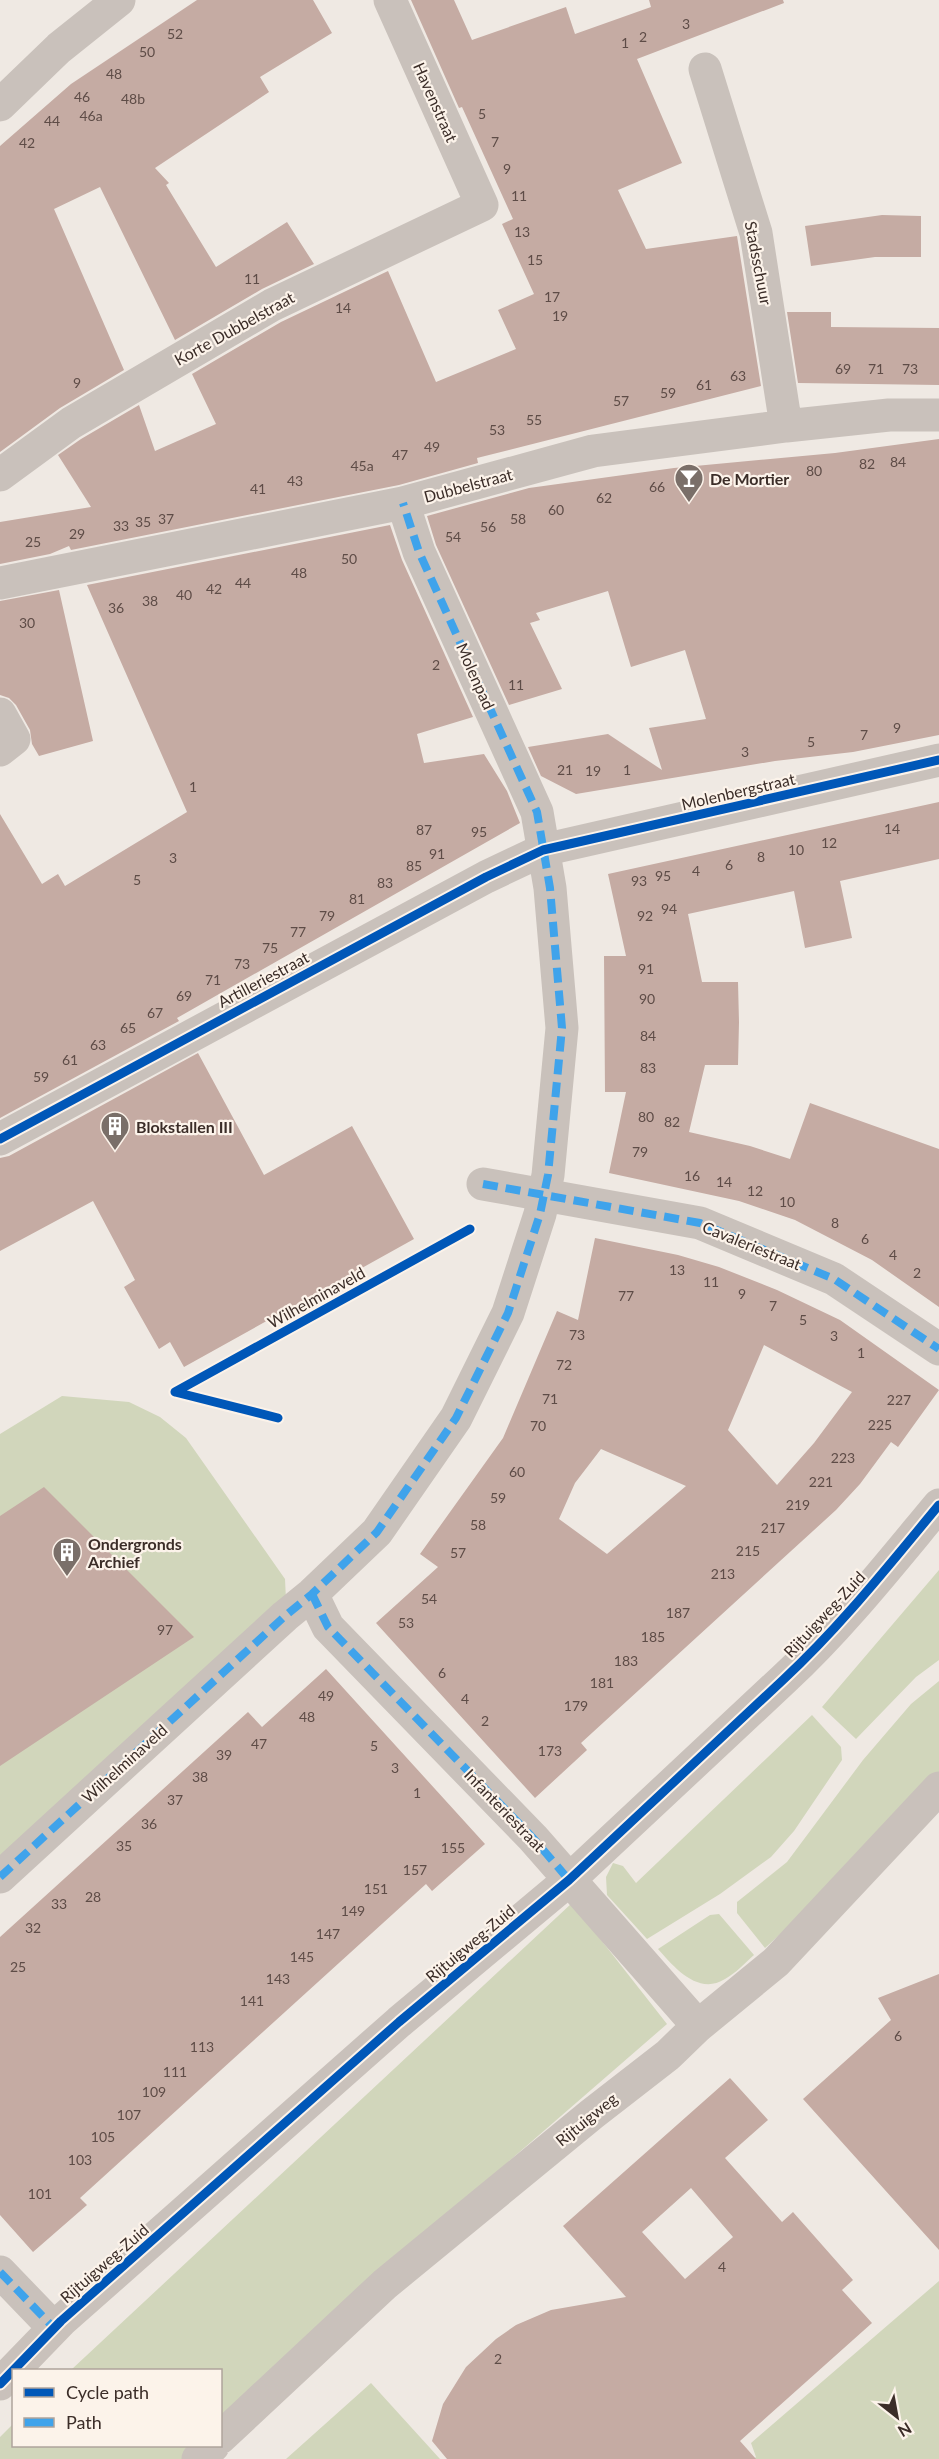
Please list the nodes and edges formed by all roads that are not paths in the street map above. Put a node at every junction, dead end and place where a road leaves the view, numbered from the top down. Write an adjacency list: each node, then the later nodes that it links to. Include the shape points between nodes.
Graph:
1 (119, 0): 4 (street, via 59,48)
2 (390, 0): 5 (street, Havenstraat)
3 (705, 69): 7 (street, Stadsschuur, via 756,233)
4 (0, 105)
5 (482, 205): 8 (street, Korte Dubbelstraat, via 272,305 71,423)
6 (939, 415): 7 (street, Dubbelstraat, via 889,415)
7 (786, 426): 9 (street, Dubbelstraat, via 593,451)
8 (0, 475)
9 (403, 503): 10 (street, Dubbelstraat); 12 (street, Molenpad, via 419,552 537,812)
10 (0, 583)
11 (939, 760): 12 (street, Molenbergstraat)
12 (543, 850): 13 (street, Artilleriestraat); 15 (street, Wilhelminaveld, via 562,1028)
13 (0, 1139)
14 (483, 1184): 15 (street, Cavaleriestraat)
15 (544, 1194): 16 (street, Cavaleriestraat, via 700,1223 834,1278); 18 (street, Wilhelminaveld, via 508,1313 456,1418 377,1532)
16 (939, 1349)
17 (939, 1506): 21 (street, Rijtuigweg-Zuid, via 808,1657)
18 (312, 1594): 20 (street, Wilhelminaveld); 21 (street, Infanteriestraat, via 328,1627)
19 (939, 1788): 22 (street, Rijtuigweg, via 776,1962)
20 (0, 1876)
21 (569, 1880): 22 (street, Infanteriestraat); 24 (street, Rijtuigweg-Zuid, via 399,2022)
22 (698, 2026): 28 (street, Rijtuigweg, via 668,2055 385,2284)
23 (0, 2272): 24 (street)
24 (54, 2328): 25 (street, Rijtuigweg-Zuid)
25 (14, 2369)
26 (12, 2372): 27 (street, Rijtuigweg-Zuid)
27 (0, 2384)
28 (222, 2436)
29 (211, 2447): 30 (street)
30 (198, 2459)

